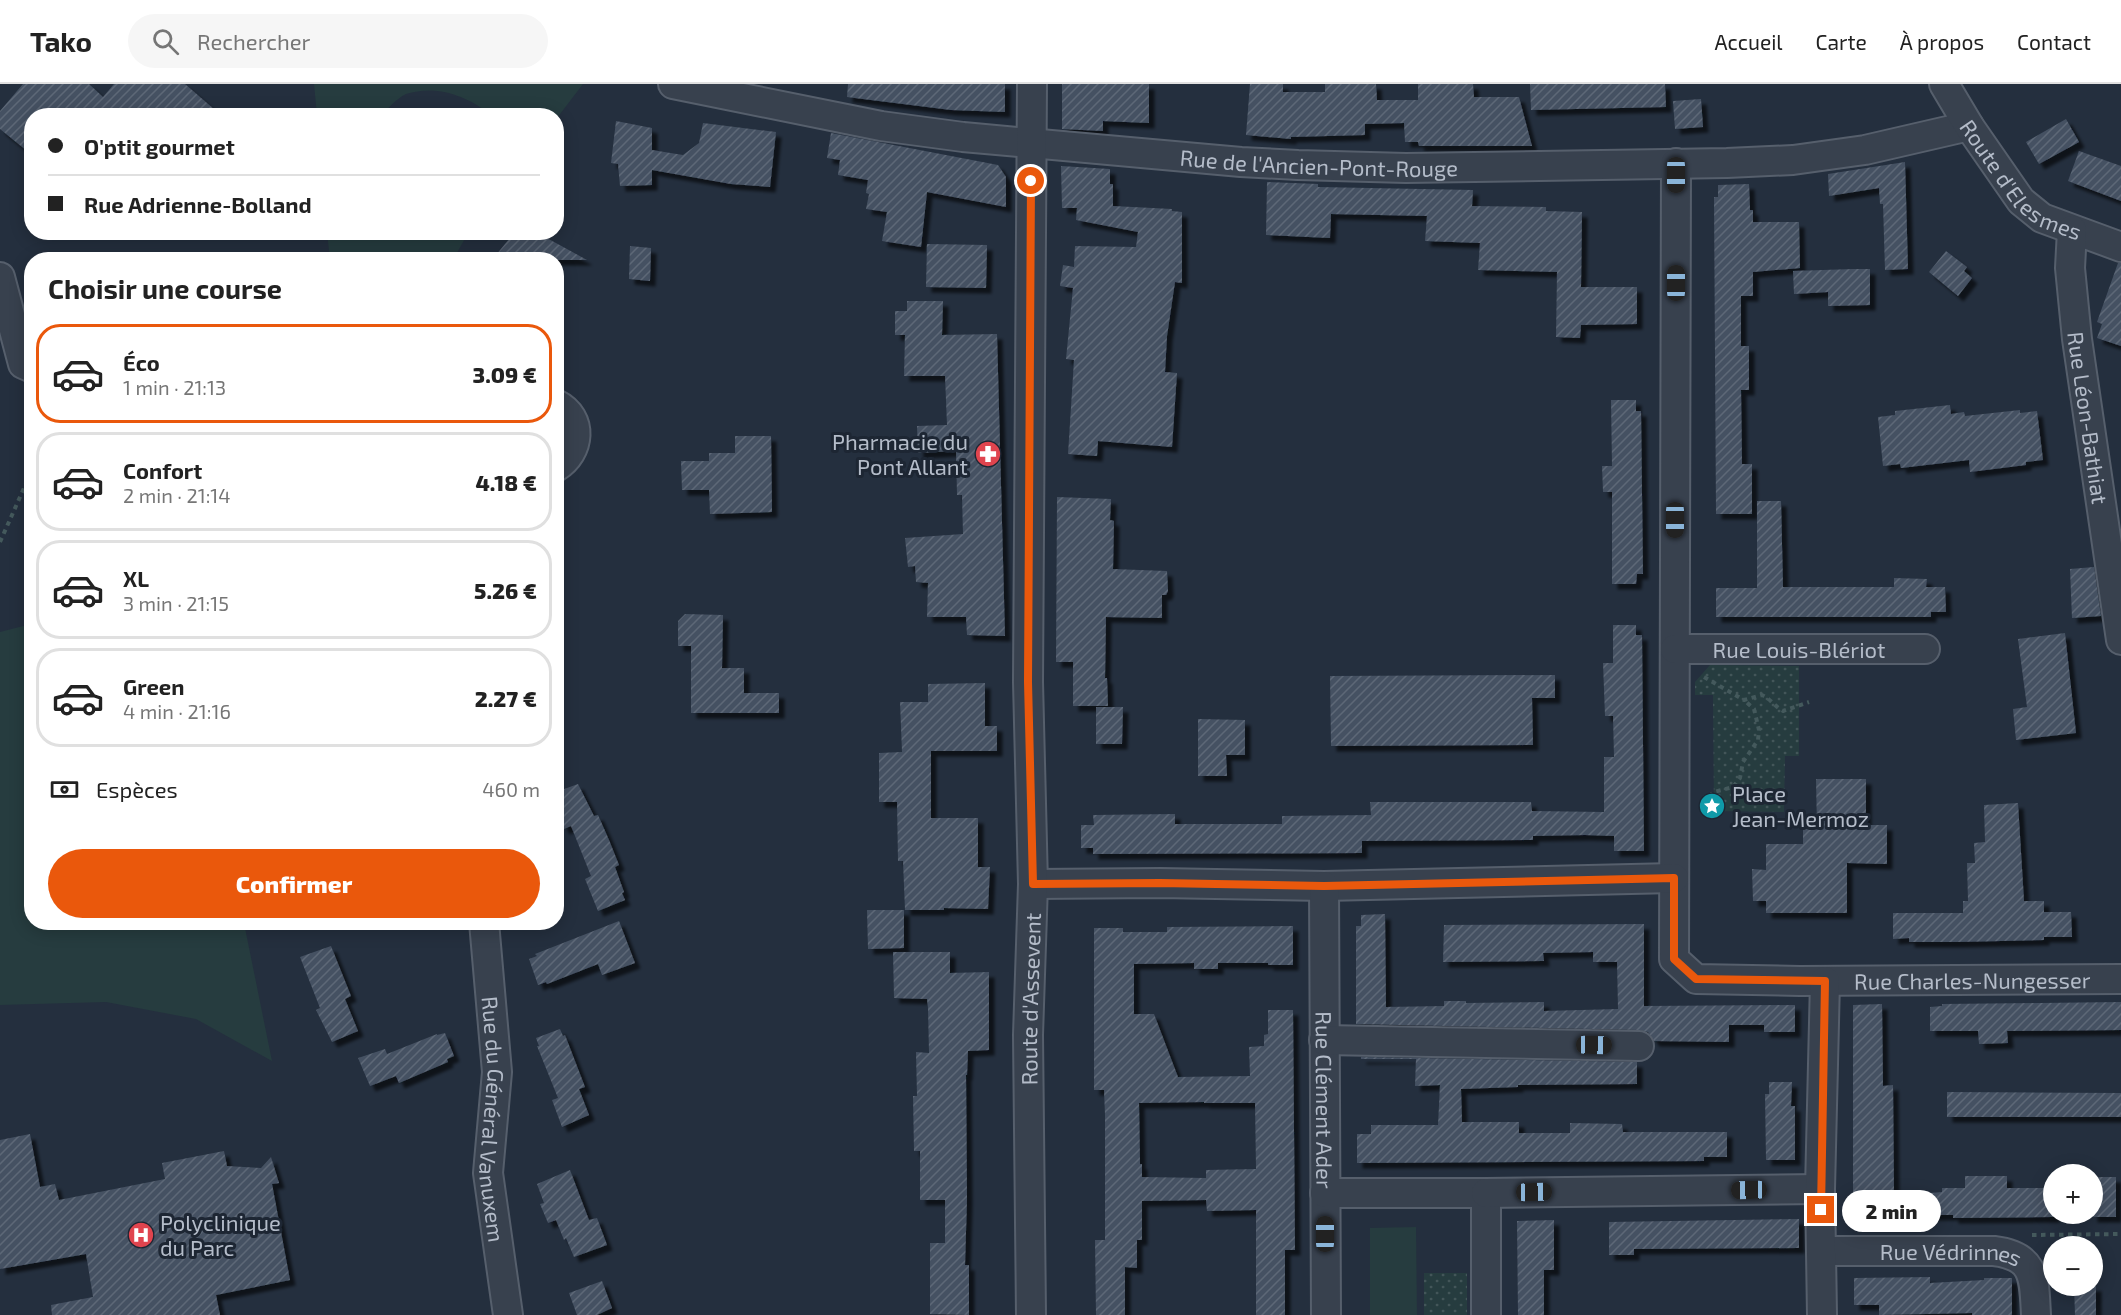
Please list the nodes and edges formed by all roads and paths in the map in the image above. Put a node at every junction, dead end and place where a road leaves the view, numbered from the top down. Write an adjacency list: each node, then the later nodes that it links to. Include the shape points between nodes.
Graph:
1 (673, 84): 5 (street, Rue de l'Ancien-Pont-Rouge, via 881,126)
2 (1032, 84): 5 (street, Route d'Assevent)
3 (1944, 84): 4 (street, Route d'Elesmes)
4 (1969, 126): 6 (street, Rue de l'Ancien-Pont-Rouge, via 1831,156); 7 (street, Route d'Elesmes, via 2021,201 2042,218)
5 (1031, 143): 6 (street, Rue de l'Ancien-Pont-Rouge, via 1241,162 1406,168); 23 (street, Route d'Assevent, via 1028,682)
6 (1676, 163): 17 (street)
7 (2072, 230): 8 (street, Route d'Elesmes); 15 (street, Rue Léon-Bathiat, via 2070,268 2077,339)
8 (2121, 247)
9 (0, 277): 10 (street)
10 (24, 364)
11 (564, 409): 12 (street, via 577,431 573,452)
12 (564, 461)
13 (24, 488): 14 (path)
14 (0, 542)
15 (2117, 582): 16 (street, Rue Léon-Bathiat)
16 (2121, 640)
17 (1686, 649): 18 (street, Rue Louis-Blériot); 19 (path, via 1700,675); 22 (street)
18 (1925, 649)
19 (1744, 700): 20 (path, via 1762,695 1783,711); 21 (path, via 1754,709 1758,740 1732,788 1714,792)
20 (1809, 702)
21 (1701, 803)
22 (1674, 878): 24 (street); 27 (street, via 1674,959 1696,979)
23 (1033, 884): 24 (street); 37 (street, Route d'Assevent, via 1028,1035)
24 (1324, 886): 28 (street, Rue Clément Ader)
25 (485, 930): 36 (street, Rue du Général Vanuxem, via 497,1072 488,1173)
26 (2121, 979): 27 (street, Rue Charles-Nungesser)
27 (1825, 981): 30 (street)
28 (1324, 1040): 29 (street); 31 (street, Rue Clément Ader)
29 (1639, 1046)
30 (1820, 1189): 32 (street); 34 (street)
31 (1325, 1193): 32 (street); 38 (street, Rue Clément Ader)
32 (1486, 1193): 39 (street)
33 (2121, 1234): 35 (path, via 2019,1235)
34 (1821, 1251): 35 (street, Rue Védrinnes); 40 (street)
35 (2012, 1253): 41 (street, Rue Védrinnes, via 2032,1272)
36 (508, 1315)
37 (1030, 1315)
38 (1326, 1315)
39 (1486, 1315)
40 (1822, 1315)
41 (2036, 1315)

